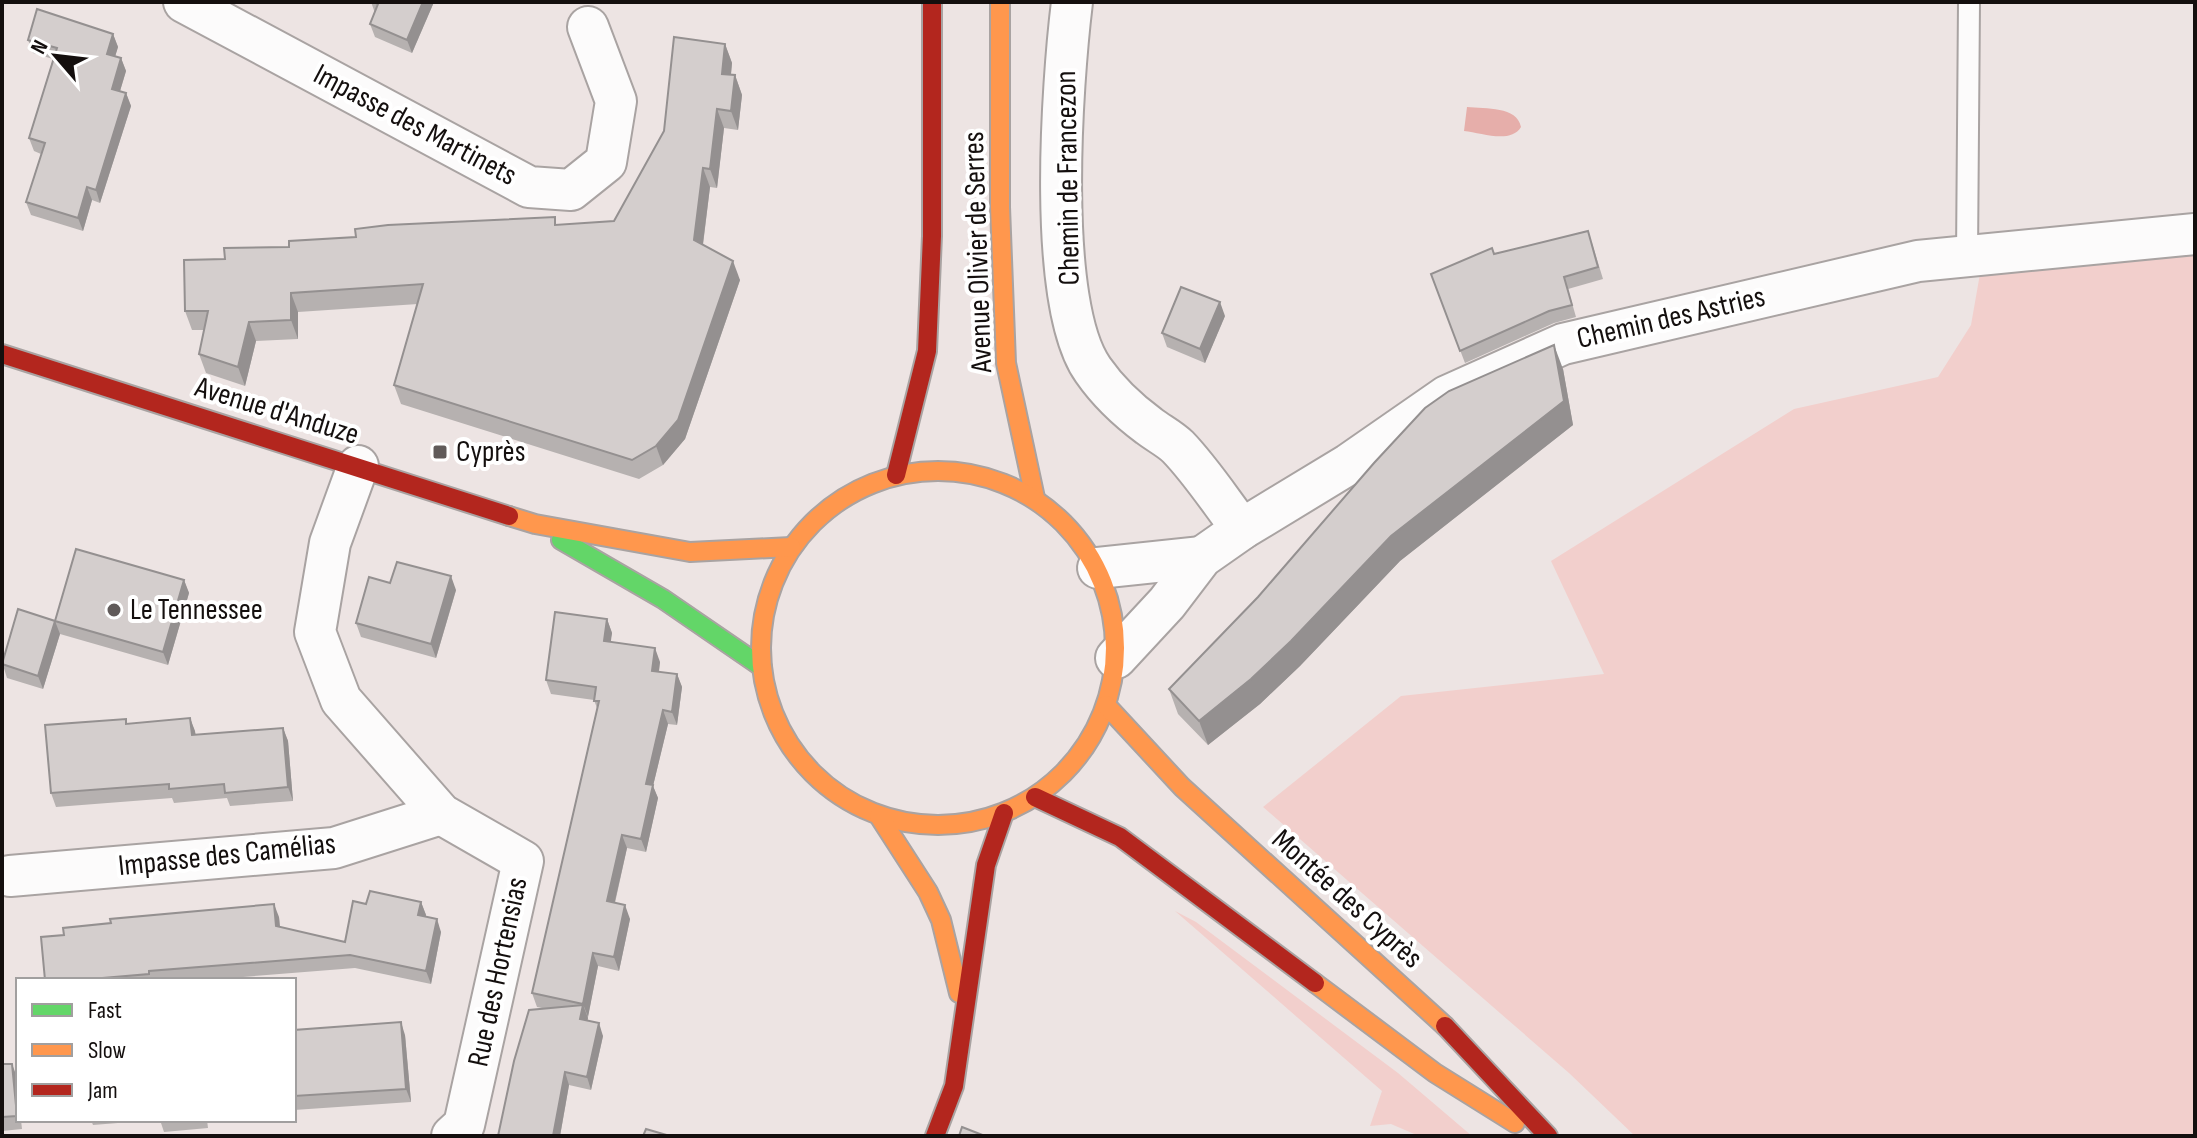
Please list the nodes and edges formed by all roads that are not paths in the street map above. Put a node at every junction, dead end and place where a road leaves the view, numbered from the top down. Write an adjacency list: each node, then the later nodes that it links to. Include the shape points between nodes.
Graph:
1 (184, 2): 6 (street, Impasse des Martinets, via 529,187 571,190 606,162 616,101)
2 (932, 2): 11 (main road, Avenue Olivier de Serres, via 927,351)
3 (1000, 2): 12 (main road, Avenue Olivier de Serres, via 1006,363)
4 (1072, 2): 14 (street, Chemin de Francezon, via 1062,208 1063,263 1073,320 1090,366 1114,398 1177,445)
5 (1969, 2): 8 (lane)
6 (588, 27)
7 (2195, 234): 8 (street, Chemin des Astries)
8 (1967, 256): 14 (street, Chemin des Astries, via 1918,261 1563,344 1447,396)
9 (2, 354): 10 (main road, Avenue d'Anduze)
10 (358, 466): 13 (main road, Avenue d'Anduze); 23 (street, Rue des Hortensias, via 330,543 315,632 341,700)
11 (896, 475): 12 (main road, via 943,469 991,477); 15 (main road, via 855,490 820,515)
12 (1035, 498): 17 (main road, via 1071,529)
13 (535, 524): 15 (main road, Avenue d'Anduze, via 690,552); 19 (main road, Avenue d'Anduze, via 663,599)
14 (1242, 529): 16 (street, Chemin des Astries)
15 (791, 547): 19 (main road, via 772,585 762,625)
16 (1202, 557): 17 (street, Chemin des Astries); 18 (street, Chemin des Astries)
17 (1098, 568): 18 (main road, via 1112,612)
18 (1116, 658): 20 (main road)
19 (762, 667): 24 (main road, via 774,716 798,758 835,793)
20 (1106, 705): 21 (main road, via 1079,757); 30 (main road, Montée des Cyprès, via 1182,787 1441,1022)
21 (1035, 797): 22 (main road); 29 (main road, via 1120,837 1435,1073)
22 (1004, 813): 24 (main road, via 962,824 920,825); 26 (main road, via 986,865)
23 (441, 814): 25 (street, Impasse des Camélias, via 334,848); 27 (street, Rue des Hortensias, via 523,861 464,1125)
24 (879, 816): 26 (main road, via 941,920)
25 (10, 876)
26 (964, 1010): 28 (main road, via 954,1086)
27 (452, 1136)
28 (935, 1136)
29 (1536, 1136)
30 (1548, 1136)

